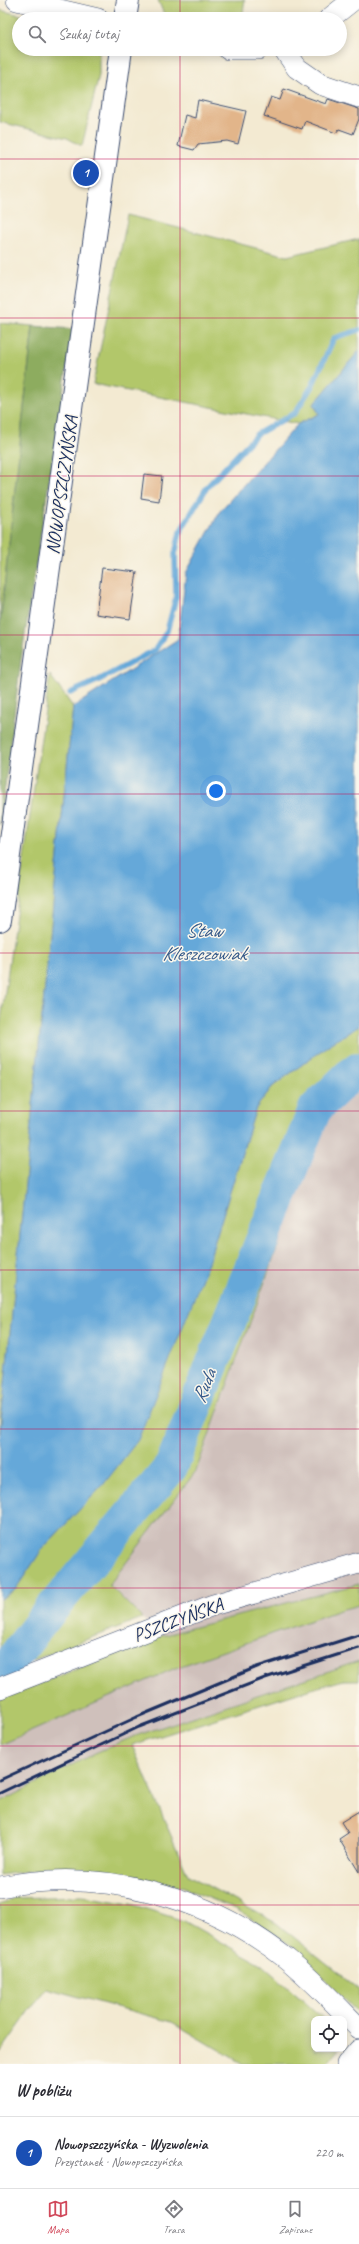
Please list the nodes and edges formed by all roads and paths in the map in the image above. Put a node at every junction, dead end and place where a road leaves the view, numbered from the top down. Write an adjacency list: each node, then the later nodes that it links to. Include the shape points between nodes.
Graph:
1 (17, 0): 4 (street)
2 (128, 0): 5 (main road)
3 (353, 0): 6 (street)
4 (68, 12)
5 (127, 12)
6 (338, 12)
7 (121, 56): 10 (main road, NOWOPSZCZYŃSKA)
8 (289, 56): 9 (street, via 297,68 320,84)
9 (359, 96)
10 (0, 920)
11 (359, 1563): 12 (street, PSZCZYŃSKA, via 213,1605)
12 (7, 1685)
13 (0, 1887): 14 (street, via 45,1881 106,1882 159,1893 201,1907 252,1934 288,1959)
14 (359, 2028)
15 (359, 2050): 16 (street)
16 (347, 2064)

